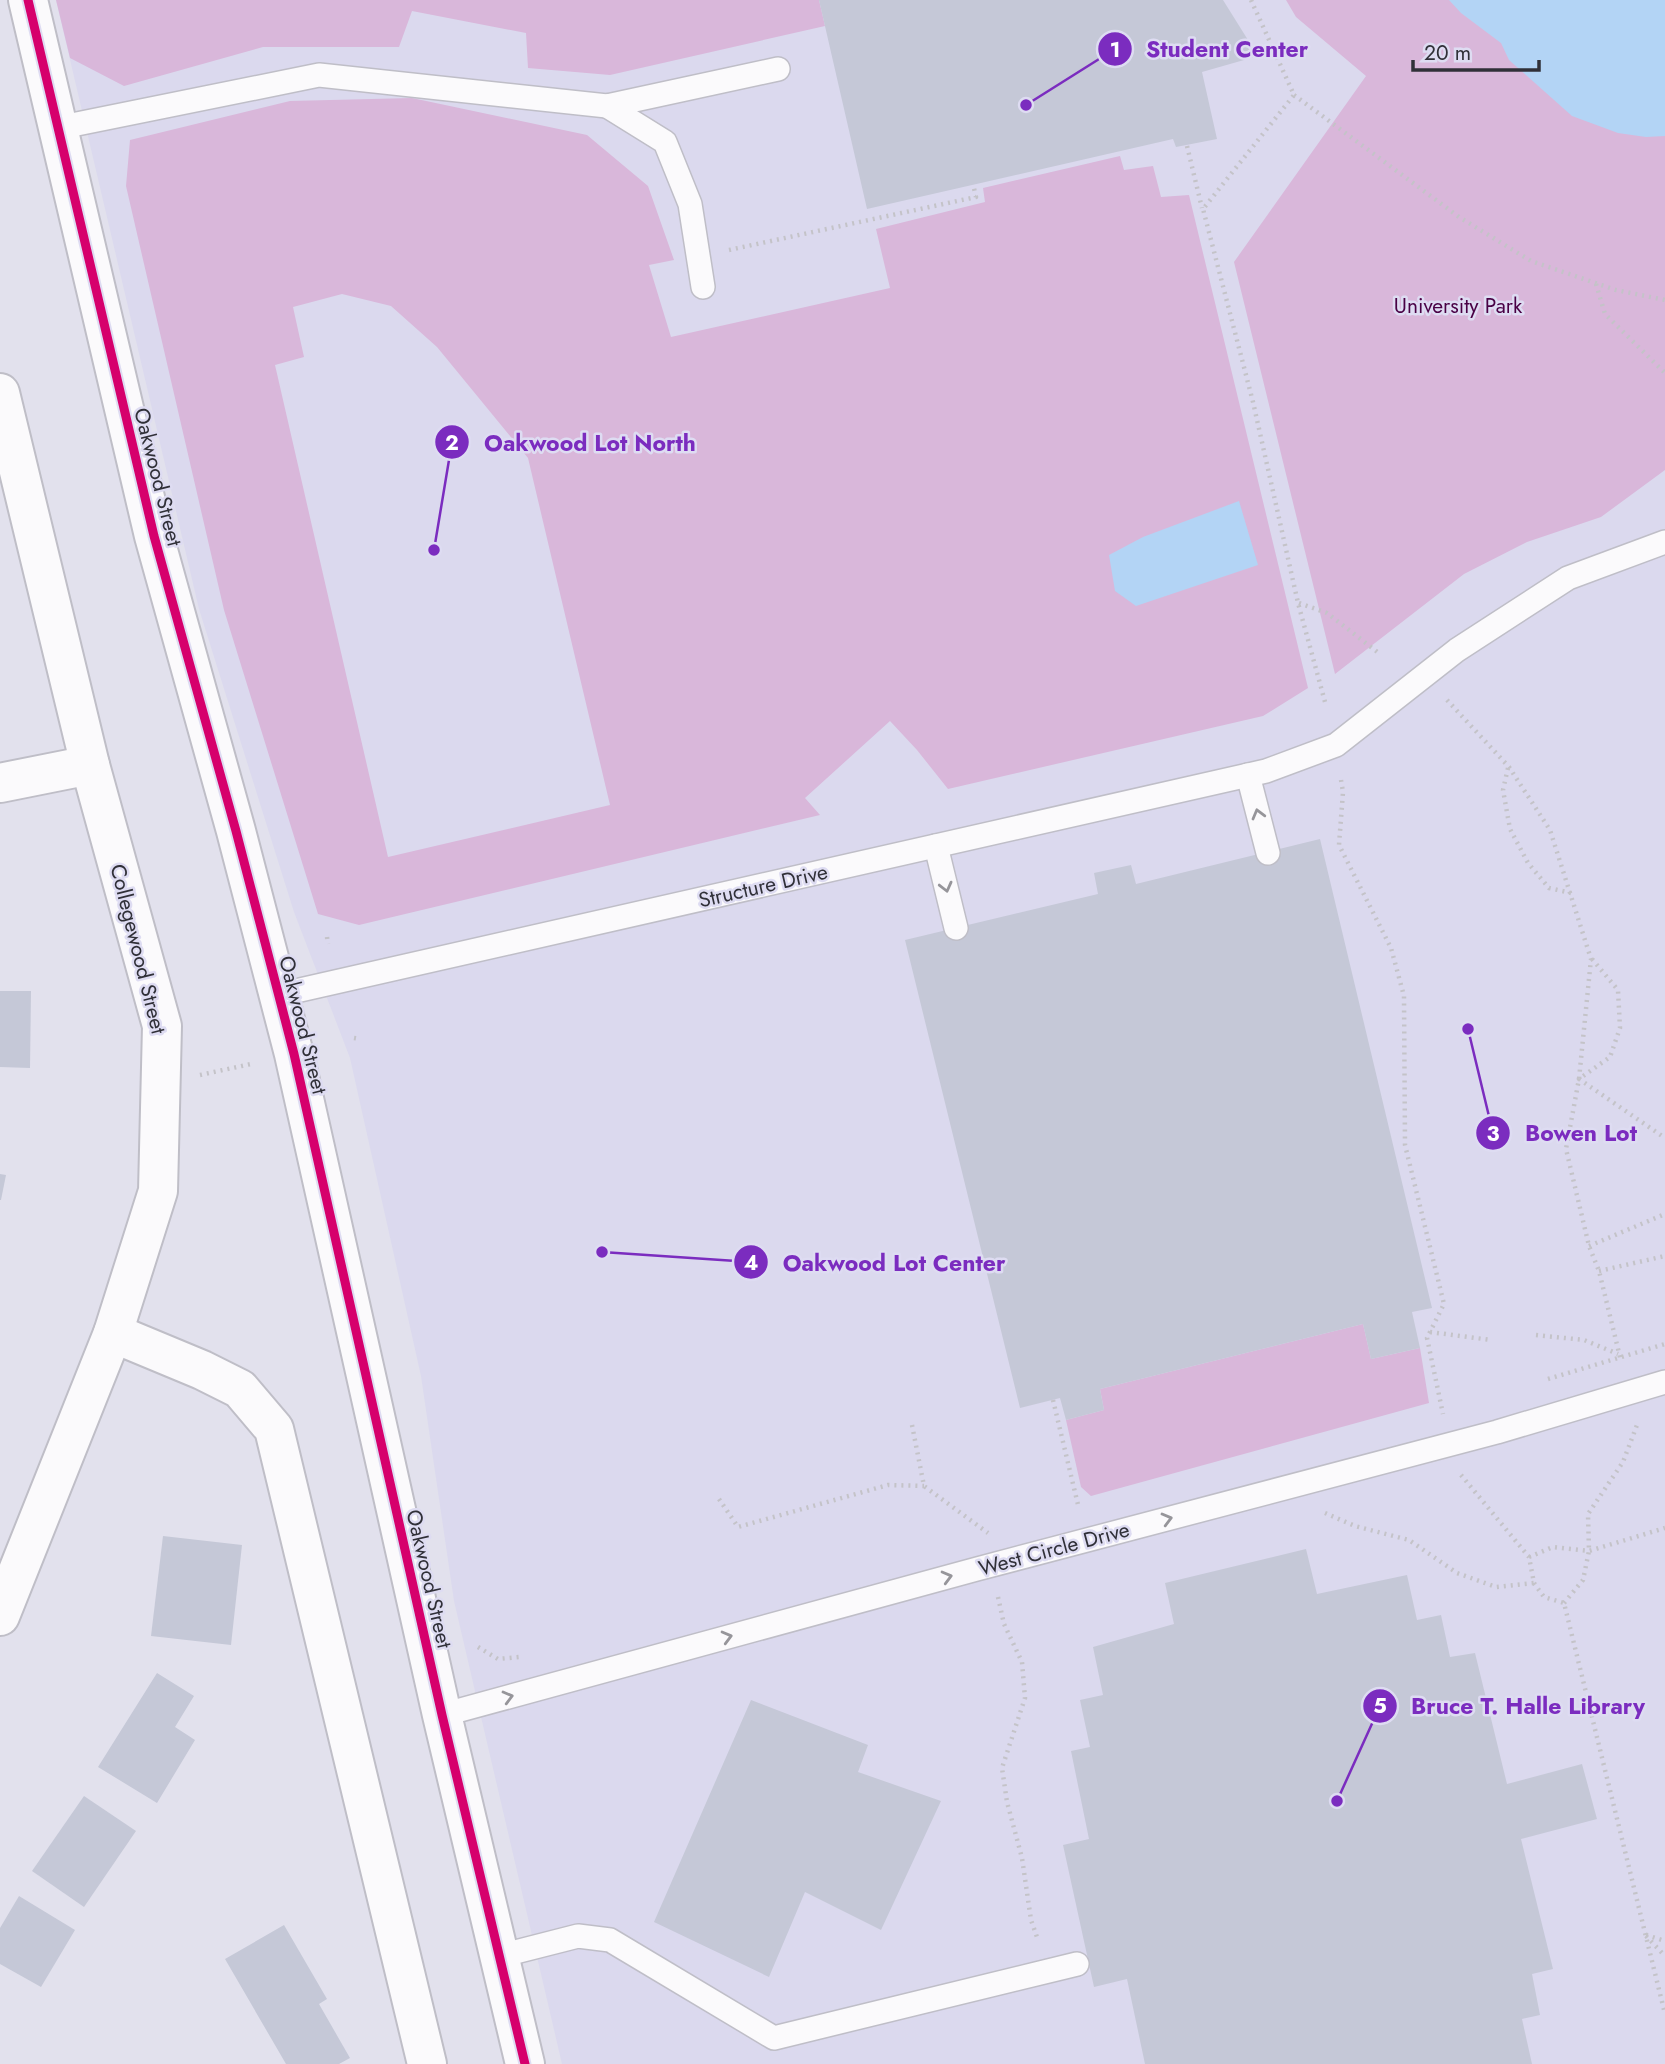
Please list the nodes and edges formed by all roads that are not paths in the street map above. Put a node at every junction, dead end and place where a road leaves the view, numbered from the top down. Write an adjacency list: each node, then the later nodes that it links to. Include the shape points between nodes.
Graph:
1 (28, 0): 4 (street, Oakwood Street)
2 (778, 69): 3 (lane)
3 (607, 106): 4 (lane, via 319,75); 5 (lane, via 665,142 690,204)
4 (57, 128): 14 (street, Oakwood Street, via 154,536)
5 (703, 287)
6 (0, 393): 8 (street, Collegewood Street)
7 (1665, 542): 9 (lane, Structure Drive, via 1568,578 1457,650 1336,745)
8 (90, 765): 10 (street); 15 (street, Collegewood Street, via 162,1026 158,1191)
9 (1248, 775): 11 (lane, Structure Drive); 12 (lane, one-way to 9)
10 (0, 783)
11 (936, 846): 13 (lane, one-way to 13); 14 (lane, Structure Drive)
12 (1268, 853)
13 (956, 928)
14 (278, 995): 18 (street, Oakwood Street)
15 (113, 1333): 17 (street, Collegewood Street); 21 (street, via 240,1389 274,1429)
16 (1665, 1382): 18 (lane, West Circle Drive, one-way to 16, via 1497,1432)
17 (0, 1616)
18 (442, 1715): 19 (street, Oakwood Street)
19 (499, 1956): 20 (lane, via 578,1936 610,1940 774,2038); 22 (street, Oakwood Street)
20 (1077, 1964)
21 (427, 2064)
22 (525, 2064)

